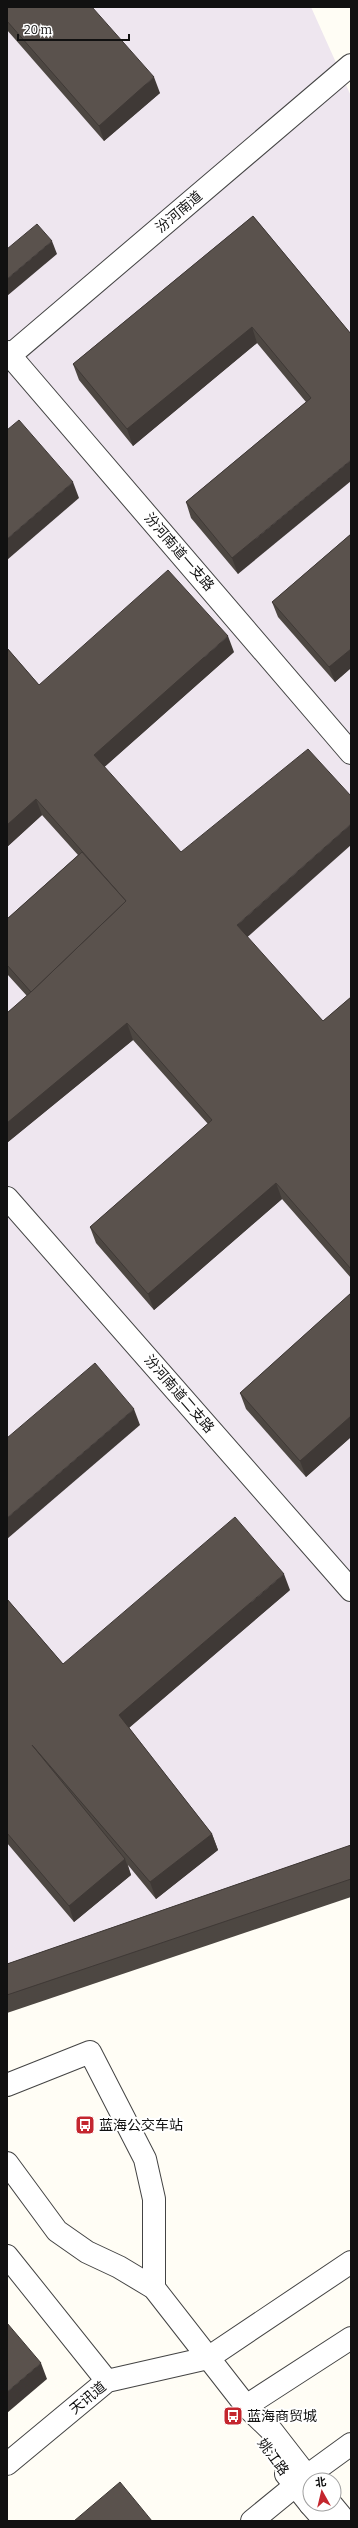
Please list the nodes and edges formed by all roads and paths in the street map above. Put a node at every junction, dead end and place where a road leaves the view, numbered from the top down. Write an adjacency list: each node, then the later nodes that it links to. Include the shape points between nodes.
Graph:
1 (351, 66): 2 (street, 汾河南道)
2 (8, 355): 3 (street, 汾河南道一支路)
3 (351, 753)
4 (7, 1198): 5 (street, 汾河南道二支路)
5 (351, 1590)
6 (7, 2085): 10 (street, via 90,2052 144,2159 154,2199)
7 (7, 2163): 10 (street, via 57,2231 87,2252)
8 (7, 2256): 13 (street)
9 (351, 2262): 12 (street)
10 (154, 2288): 12 (street, 姚江路)
11 (351, 2338): 14 (street)
12 (208, 2358): 13 (street, 天讯道); 14 (street, 姚江路)
13 (107, 2381): 16 (street, 天讯道)
14 (246, 2406): 18 (street, 姚江路, via 258,2436)
15 (351, 2444): 17 (street)
16 (7, 2464)
17 (314, 2472)
18 (302, 2478)
19 (302, 2482): 22 (street)
20 (317, 2512): 23 (street, 姚江路)
21 (338, 2512): 24 (street)
22 (252, 2521)
23 (324, 2521)
24 (345, 2521)

